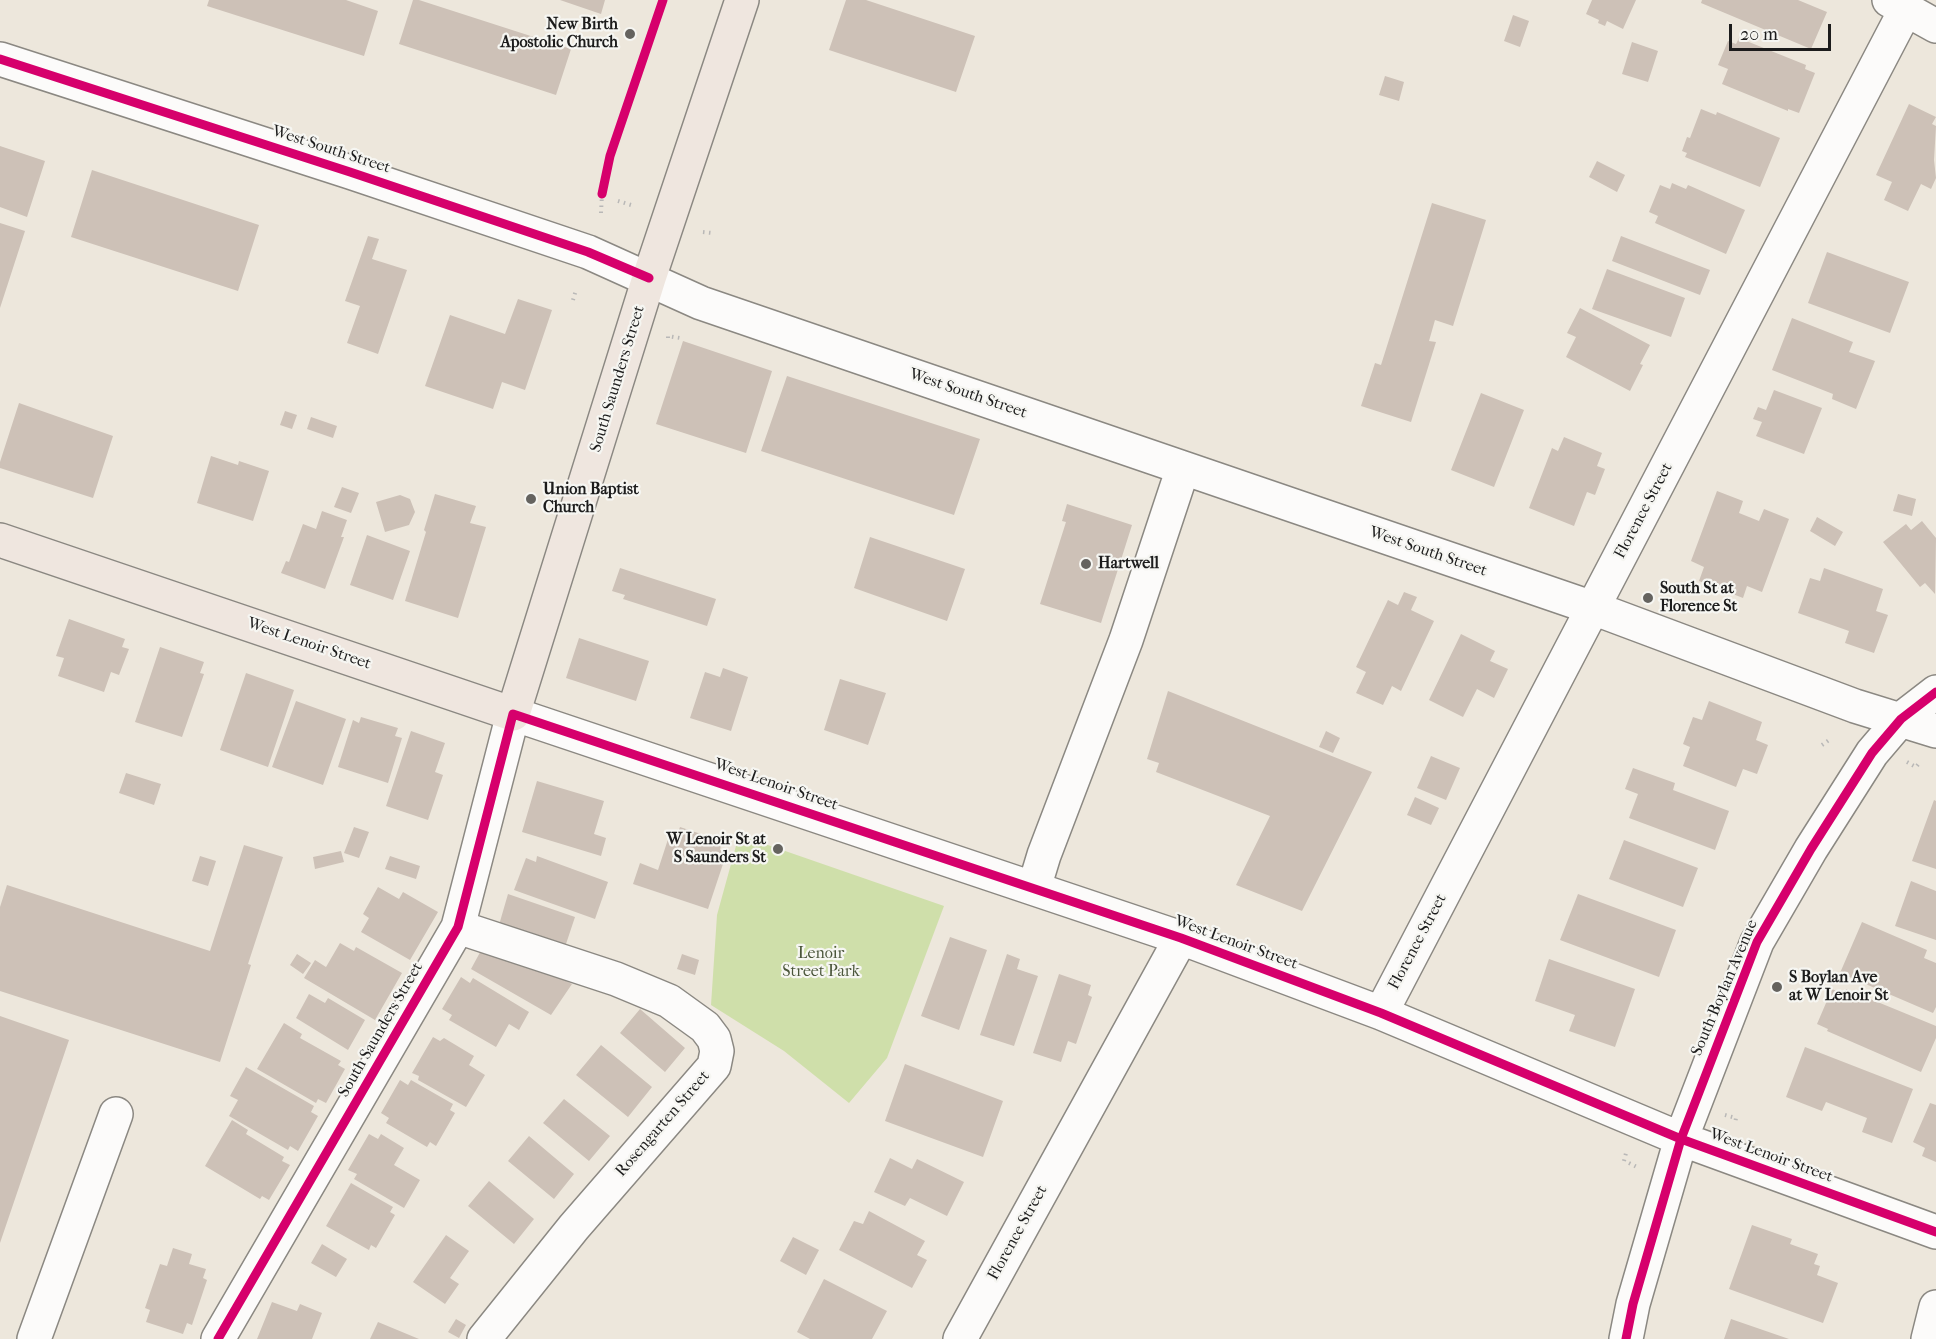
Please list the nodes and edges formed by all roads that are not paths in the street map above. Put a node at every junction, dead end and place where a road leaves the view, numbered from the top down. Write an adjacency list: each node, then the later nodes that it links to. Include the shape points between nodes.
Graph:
1 (742, 0): 5 (main road, South Saunders Street)
2 (1897, 4): 3 (street); 8 (street, Florence Street)
3 (1936, 26)
4 (0, 59): 5 (street, West South Street, via 588,252)
5 (649, 278): 6 (street, West South Street, via 701,303); 10 (main road, South Saunders Street)
6 (1183, 468): 8 (street, West South Street); 13 (street)
7 (0, 540): 10 (main road, West Lenoir Street)
8 (1593, 608): 11 (street, West South Street, via 1855,706); 16 (street, Florence Street)
9 (1936, 692): 11 (street, South Boylan Avenue)
10 (513, 714): 13 (street, West Lenoir Street); 14 (street, South Saunders Street)
11 (1901, 719): 12 (street, West South Street); 18 (street, South Boylan Avenue, via 1872,753 1757,942)
12 (1936, 731)
13 (1035, 888): 15 (street, West Lenoir Street)
14 (458, 927): 22 (street, South Saunders Street); 23 (street, Rosengarten Street, via 616,979 669,1001 705,1027 717,1051 714,1066 574,1227)
15 (1181, 938): 16 (street, West Lenoir Street); 24 (street, Florence Street)
16 (1381, 1013): 18 (street, West Lenoir Street)
17 (116, 1114): 21 (street)
18 (1681, 1139): 19 (street, West Lenoir Street); 25 (street, South Boylan Avenue)
19 (1936, 1232)
20 (1936, 1306): 26 (street)
21 (34, 1339)
22 (218, 1339)
23 (484, 1339)
24 (960, 1339)
25 (1626, 1339)
26 (1928, 1339)

